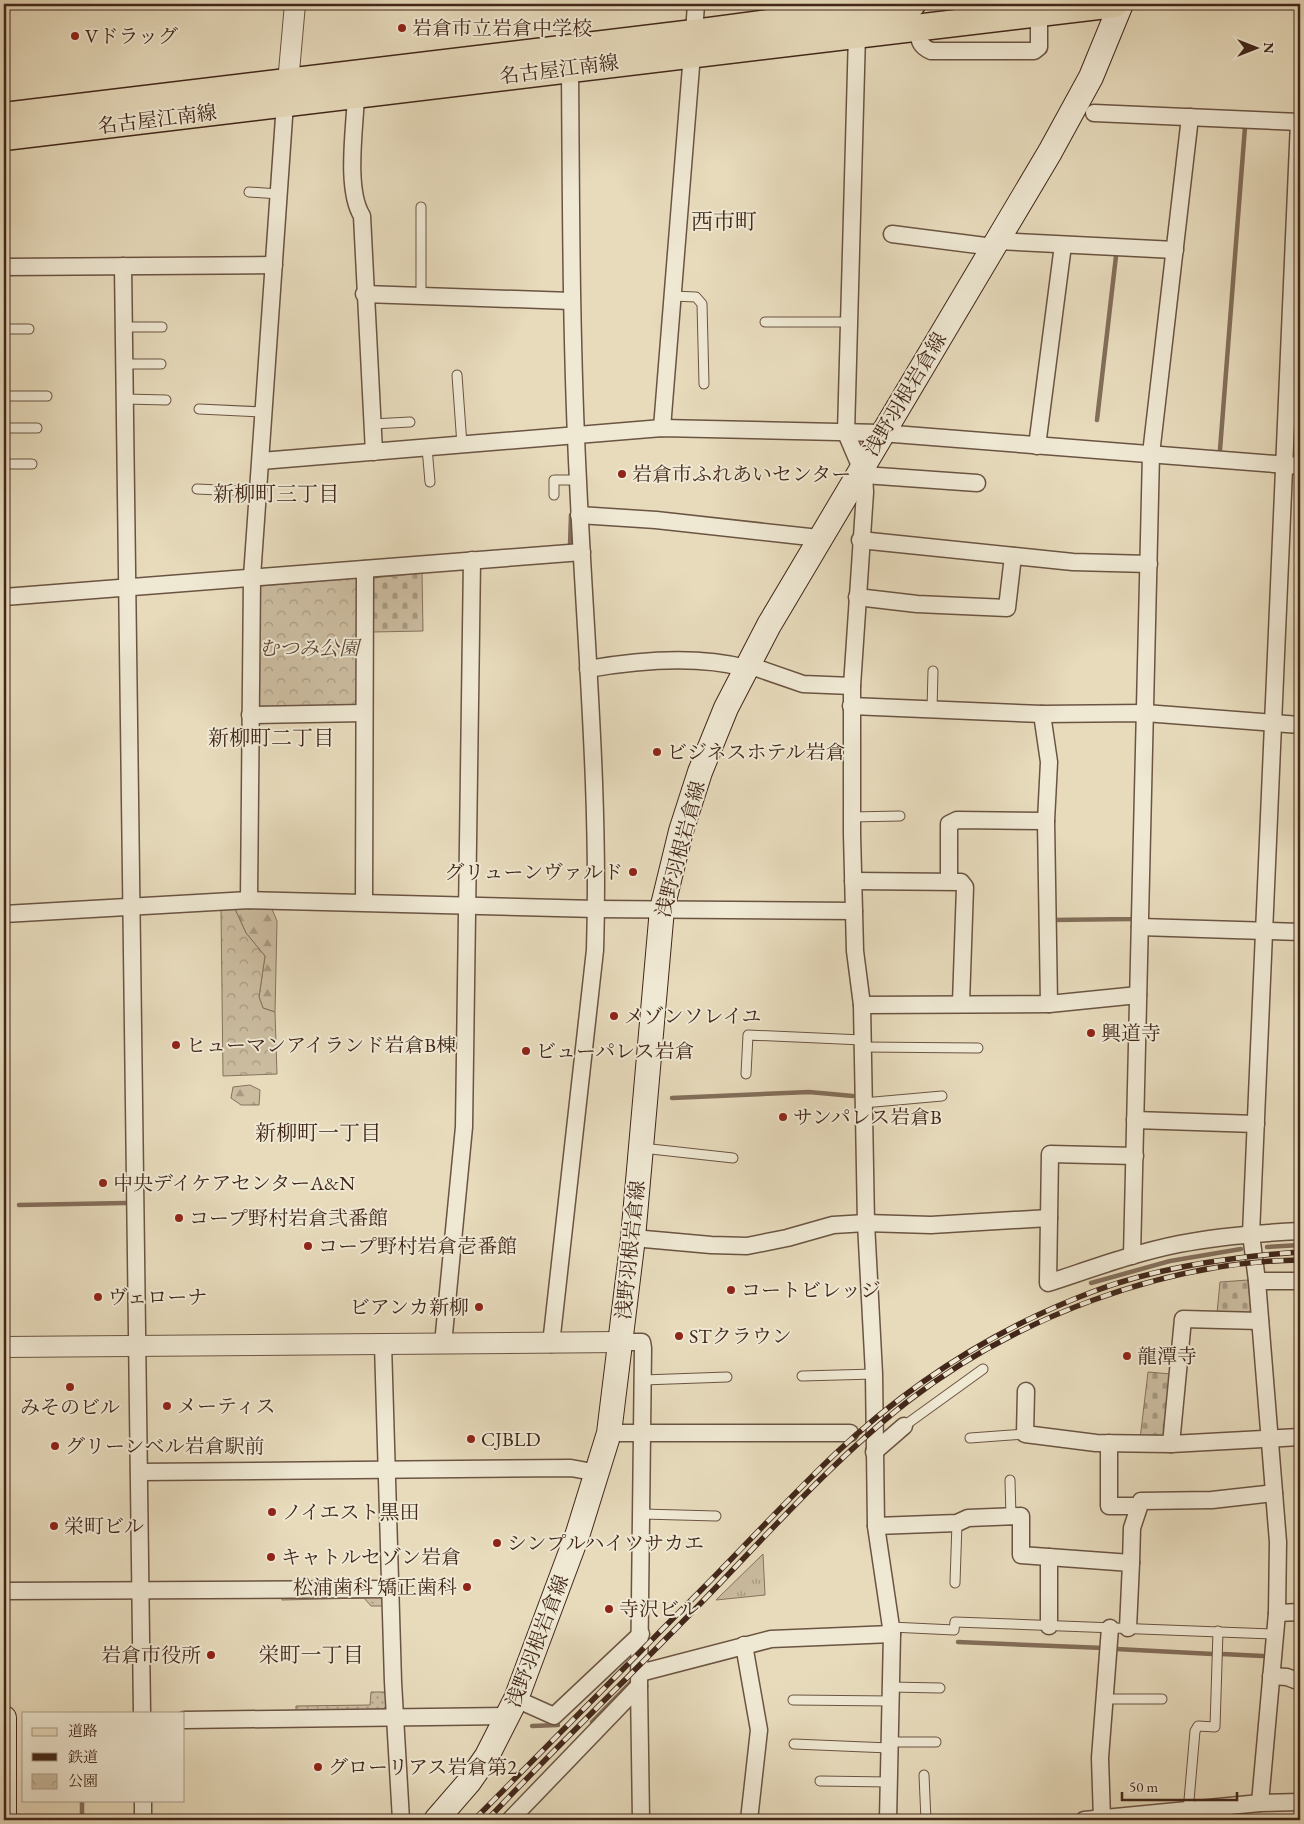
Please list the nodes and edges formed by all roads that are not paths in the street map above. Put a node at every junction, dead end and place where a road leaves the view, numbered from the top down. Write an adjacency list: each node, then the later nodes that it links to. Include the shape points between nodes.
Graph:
1 (295, 4): 10 (street)
2 (696, 4): 8 (street)
3 (1115, 4): 5 (main road, 名古屋江南線)
4 (1121, 4): 21 (main road, 浅野羽根岩倉線, via 1082,93)
5 (1039, 13): 6 (main road, 名古屋江南線); 6 (street, via 1040,40 1034,51 931,51 919,43)
6 (915, 15): 7 (main road, 名古屋江南線)
7 (857, 16): 8 (main road, 名古屋江南線); 32 (street)
8 (693, 43): 9 (main road, 名古屋江南線); 10 (main road, 名古屋江南線); 29 (street)
9 (570, 68): 11 (main road, 名古屋江南線); 30 (street)
10 (287, 92): 11 (main road, 名古屋江南線); 13 (main road, 名古屋江南線); 16 (main road, 名古屋江南線); 18 (street)
11 (356, 95): 27 (street, via 353,174 356,206 362,216)
12 (1094, 113): 14 (street)
13 (4, 116)
14 (1190, 117): 15 (street); 23 (street)
15 (1300, 122): 63 (street)
16 (4, 137)
17 (250, 192): 18 (lane)
18 (279, 194): 24 (street)
19 (421, 207): 28 (lane)
20 (892, 234): 21 (street)
21 (995, 244): 22 (street); 53 (main road, 浅野羽根岩倉線)
22 (1063, 245): 23 (street); 56 (street)
23 (1175, 250): 59 (street)
24 (274, 265): 25 (street); 46 (street)
25 (123, 266): 26 (street); 33 (street)
26 (4, 267)
27 (364, 294): 28 (street); 48 (street)
28 (421, 296): 30 (street)
29 (672, 296): 40 (lane, via 696,297 702,304); 51 (street)
30 (571, 301): 54 (street)
31 (765, 322): 32 (lane)
32 (850, 322): 52 (street)
33 (124, 327): 34 (lane); 37 (street)
34 (162, 327)
35 (4, 329): 36 (lane)
36 (30, 329)
37 (125, 364): 38 (lane); 43 (street)
38 (162, 364)
39 (457, 375): 55 (lane)
40 (704, 384)
41 (4, 396): 42 (lane)
42 (47, 396)
43 (125, 399): 44 (lane); 80 (street)
44 (166, 400)
45 (199, 409): 46 (lane)
46 (264, 412): 60 (street)
47 (410, 422): 48 (lane)
48 (372, 424): 58 (street)
49 (4, 428): 50 (lane)
50 (37, 428)
51 (662, 428): 52 (street); 54 (street)
52 (846, 433): 53 (street); 64 (street)
53 (881, 434): 56 (street); 64 (main road, 浅野羽根岩倉線)
54 (576, 435): 55 (street); 65 (street)
55 (462, 445): 57 (street)
56 (1037, 446): 59 (street)
57 (427, 448): 58 (street); 66 (lane)
58 (374, 452): 60 (street)
59 (1151, 454): 63 (street); 77 (street)
60 (261, 461): 69 (street)
61 (4, 464): 62 (lane)
62 (32, 464)
63 (1293, 465): 93 (street)
64 (862, 471): 67 (street); 72 (main road, 浅野羽根岩倉線); 73 (street, via 865,492)
65 (578, 480): 70 (lane, via 554,480); 71 (street)
66 (430, 482)
67 (977, 483)
68 (197, 489): 69 (lane)
69 (259, 492): 79 (street)
70 (554, 495)
71 (579, 516): 72 (street, via 656,520); 74 (street)
72 (819, 538): 83 (main road, 浅野羽根岩倉線)
73 (860, 540): 75 (street); 82 (street)
74 (582, 552): 76 (street); 84 (street)
75 (1013, 556): 77 (street); 82 (street, via 1007,608 917,604)
76 (472, 560): 78 (street); 103 (street)
77 (1149, 564): 90 (street)
78 (366, 569): 79 (street); 89 (street)
79 (252, 577): 80 (street); 92 (street)
80 (128, 588): 81 (street); 102 (street)
81 (4, 597)
82 (857, 597): 86 (street)
83 (747, 667): 84 (street, via 720,662 669,661 621,663); 86 (street, via 803,684); 105 (main road, 浅野羽根岩倉線, via 700,772 681,831)
84 (588, 669): 104 (street)
85 (933, 671): 88 (lane)
86 (852, 686): 87 (street)
87 (851, 706): 88 (street); 96 (street)
88 (932, 709): 91 (street)
89 (364, 713): 92 (street); 101 (street)
90 (1145, 713): 91 (street); 93 (street); 108 (street)
91 (1042, 714): 97 (street, via 1049,762)
92 (250, 715): 100 (street)
93 (1274, 723): 94 (street); 109 (street)
94 (1300, 726)
95 (900, 816): 96 (lane)
96 (852, 817): 98 (street)
97 (1046, 821): 99 (street, via 957,820 949,824); 114 (street)
98 (853, 881): 99 (street); 106 (street)
99 (949, 882): 112 (street, via 961,882 965,887)
100 (249, 900): 101 (street); 102 (street)
101 (364, 902): 103 (street)
102 (131, 905): 107 (street); 139 (street)
103 (465, 905): 104 (street); 136 (street, via 464,1127)
104 (596, 909): 105 (street); 137 (street, via 595,950)
105 (662, 909): 106 (street); 122 (main road, 浅野羽根岩倉線)
106 (854, 911): 113 (street)
107 (4, 914)
108 (1140, 927): 109 (street); 111 (street)
109 (1264, 930): 110 (street); 121 (street)
110 (1300, 932)
111 (1138, 995): 114 (street); 120 (street)
112 (961, 1003): 113 (street); 114 (street)
113 (862, 1004): 115 (street)
114 (1049, 1004)
115 (862, 1043): 116 (lane); 117 (lane, via 748,1035); 119 (street)
116 (978, 1048)
117 (746, 1074)
118 (942, 1096): 119 (lane)
119 (863, 1103): 126 (street)
120 (1135, 1120): 121 (street); 123 (street)
121 (1256, 1124): 128 (street)
122 (639, 1148): 124 (lane); 129 (main road, 浅野羽根岩倉線)
123 (1135, 1156): 125 (street, via 1050,1154); 130 (street)
124 (733, 1158)
125 (1049, 1218): 126 (street, via 931,1225); 130 (street, via 1048,1283)
126 (866, 1223): 129 (street, via 833,1225 747,1246); 141 (street)
127 (1300, 1231): 128 (street)
128 (1251, 1234): 130 (street, via 1179,1244); 131 (street)
129 (632, 1238): 134 (main road, 浅野羽根岩倉線)
130 (1132, 1256)
131 (1257, 1281): 132 (street); 133 (street)
132 (1300, 1281)
133 (1260, 1321): 153 (street); 155 (street, via 1183,1319)
134 (621, 1342): 137 (street); 144 (street, via 642,1342); 147 (main road, 浅野羽根岩倉線)
135 (383, 1344): 136 (street); 139 (street); 157 (street)
136 (443, 1344): 137 (street)
137 (551, 1344)
138 (4, 1347): 139 (street)
139 (138, 1347): 158 (street)
140 (983, 1369): 146 (lane)
141 (874, 1374): 142 (lane); 156 (street)
142 (802, 1376)
143 (727, 1377): 144 (lane)
144 (643, 1380): 149 (street)
145 (1026, 1391): 150 (street)
146 (904, 1426): 156 (street)
147 (609, 1433): 149 (street); 159 (main road, 浅野羽根岩倉線)
148 (850, 1433): 149 (street)
149 (642, 1434): 163 (street)
150 (1026, 1434): 152 (lane); 154 (street)
151 (1300, 1437): 153 (street)
152 (970, 1438)
153 (1269, 1438): 155 (street); 161 (street)
154 (1109, 1443): 155 (street); 162 (street, via 1109,1506)
155 (1172, 1444)
156 (874, 1452): 167 (street)
157 (385, 1471): 158 (street); 159 (street, via 571,1468); 171 (street)
158 (139, 1472): 172 (street)
159 (598, 1473): 192 (main road, 浅野羽根岩倉線)
160 (1010, 1480): 165 (lane)
161 (1274, 1493): 162 (street, via 1212,1500 1141,1501); 175 (street, via 1278,1542)
162 (1138, 1506): 169 (street, via 1132,1528)
163 (643, 1514): 164 (lane); 181 (street)
164 (716, 1516)
165 (1011, 1516): 166 (street, via 968,1518); 168 (street, via 1021,1516 1021,1555)
166 (957, 1523): 167 (street); 170 (lane)
167 (876, 1526): 179 (street)
168 (1049, 1557): 169 (street); 176 (street)
169 (1131, 1564): 178 (street)
170 (954, 1583)
171 (390, 1589): 172 (street); 194 (street)
172 (141, 1590): 173 (street); 193 (street)
173 (4, 1591)
174 (1300, 1612): 175 (street)
175 (1276, 1613): 182 (street)
176 (1049, 1626): 177 (lane); 179 (lane, via 955,1622 954,1630)
177 (1110, 1628): 178 (lane); 189 (street)
178 (1128, 1628): 180 (lane)
179 (891, 1631): 183 (street, via 771,1639); 188 (street)
180 (1218, 1632): 182 (lane); 207 (lane, via 1215,1726 1198,1726 1195,1731)
181 (641, 1634): 185 (street); 192 (street, via 554,1716)
182 (1275, 1634): 184 (street)
183 (744, 1645): 185 (street); 217 (street, via 759,1730)
184 (1271, 1676): 186 (street); 206 (street)
185 (640, 1680): 215 (street); 216 (street)
186 (1300, 1682)
187 (940, 1688): 188 (lane)
188 (890, 1694): 191 (lane); 199 (street)
189 (1104, 1699): 190 (lane); 210 (street, via 1100,1758)
190 (1162, 1699)
191 (793, 1700)
192 (512, 1707): 194 (street); 214 (main road, 浅野羽根岩倉線, via 487,1756)
193 (142, 1712)
194 (395, 1717): 196 (street); 213 (street)
195 (4, 1718): 203 (main road)
196 (185, 1720)
197 (936, 1742): 199 (lane)
198 (794, 1744): 199 (lane)
199 (889, 1745): 202 (street)
200 (924, 1775): 219 (lane)
201 (820, 1781): 202 (lane)
202 (889, 1782): 218 (street)
203 (4, 1797): 211 (main road)
204 (143, 1802): 212 (street)
205 (1300, 1802): 206 (street)
206 (1260, 1803): 208 (street)
207 (1188, 1812): 208 (street); 209 (street)
208 (1226, 1814)
209 (1131, 1818): 210 (street)
210 (1102, 1819): 220 (street)
211 (4, 1820)
212 (144, 1820)
213 (402, 1820)
214 (436, 1820)
215 (510, 1820)
216 (641, 1820)
217 (749, 1820)
218 (888, 1820)
219 (926, 1820)
220 (1084, 1820)

